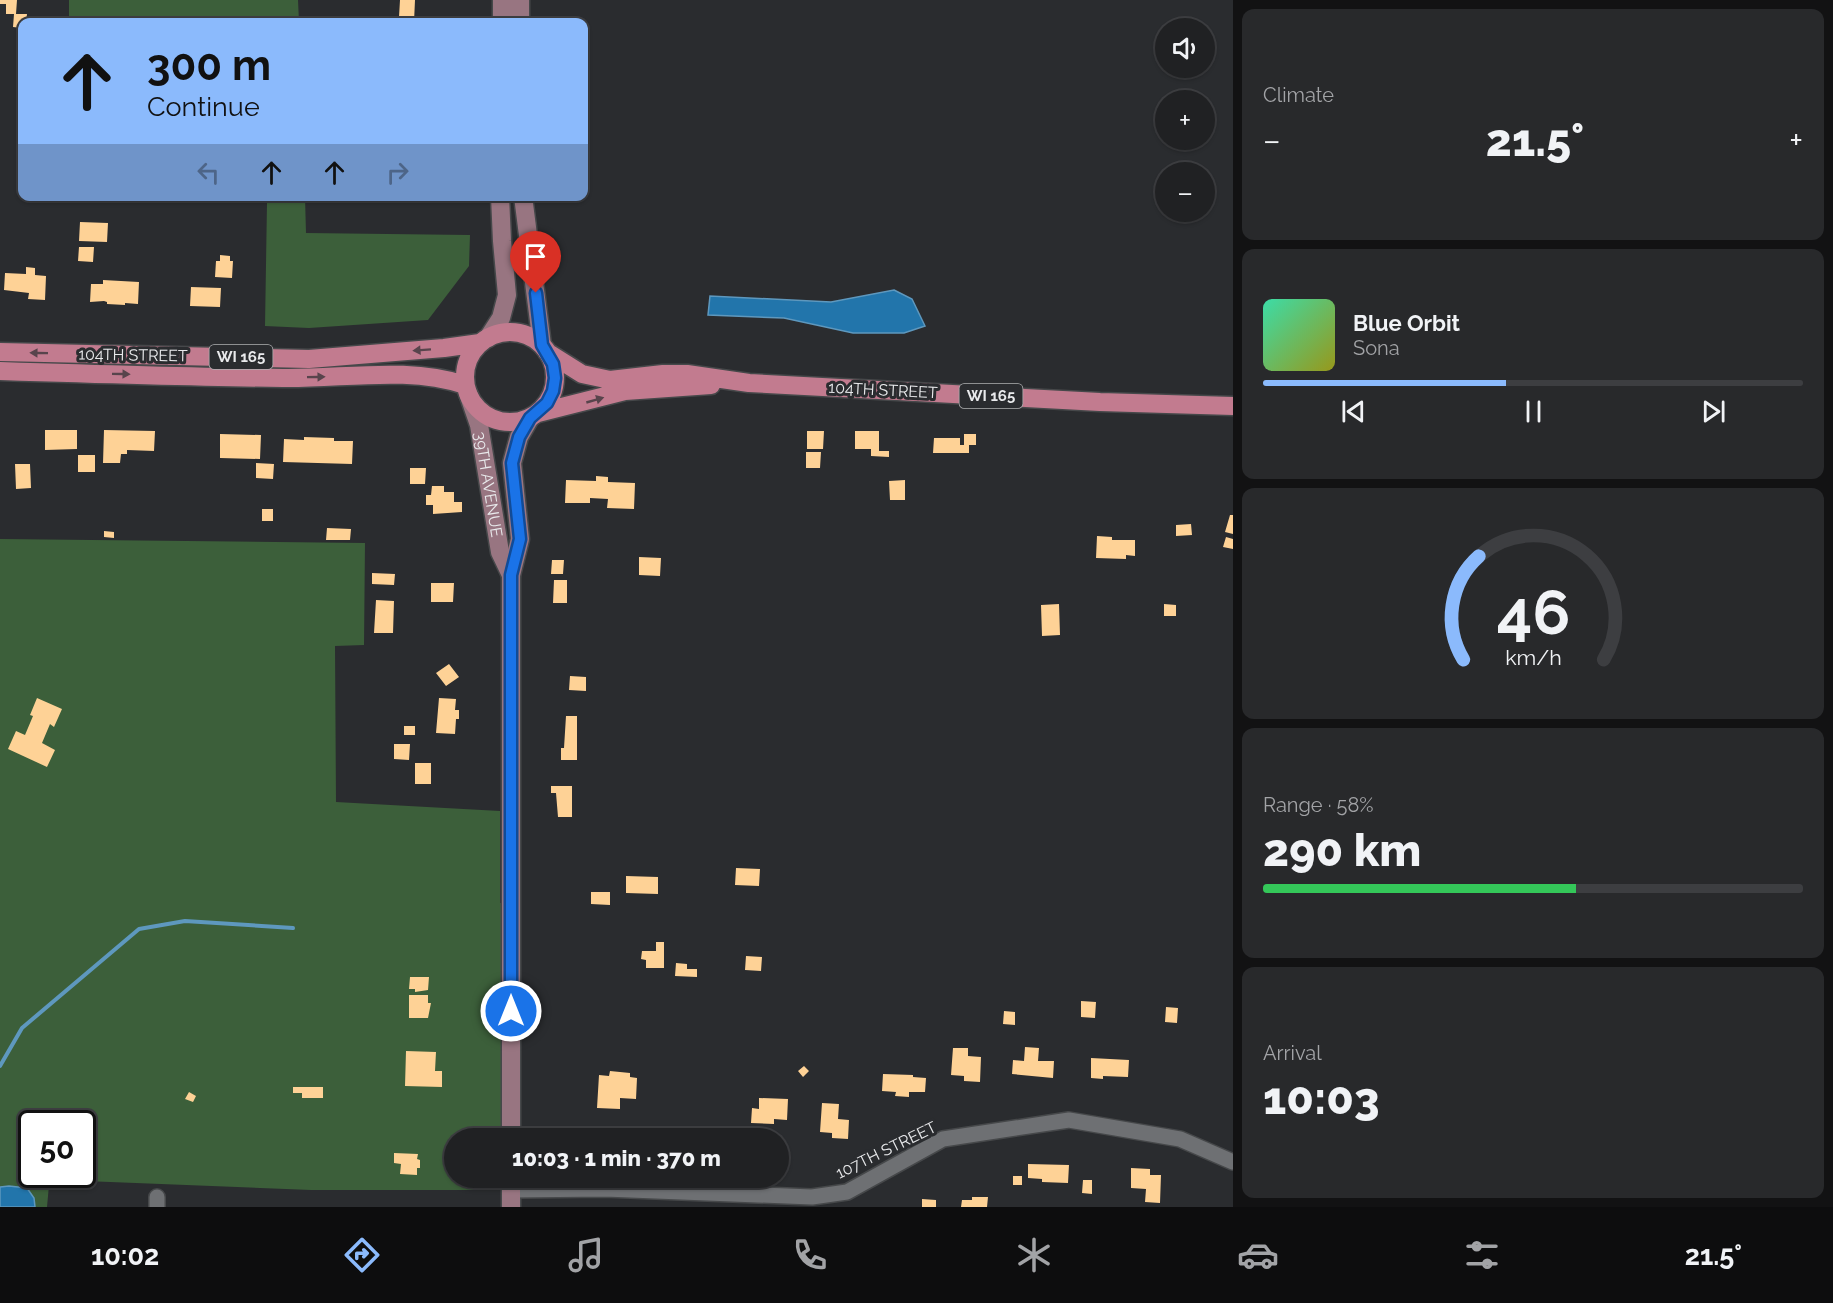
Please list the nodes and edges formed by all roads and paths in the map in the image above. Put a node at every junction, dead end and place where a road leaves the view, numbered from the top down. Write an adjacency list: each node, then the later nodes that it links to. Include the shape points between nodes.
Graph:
1 (502, 0): 3 (main road)
2 (520, 0): 4 (main road)
3 (502, 18)
4 (520, 18)
5 (500, 201): 7 (main road, via 507,296 501,318)
6 (524, 201): 8 (main road)
7 (484, 340): 8 (main road, WI 165, via 516,333 530,337); 9 (main road, 104TH STREET / WI 165, one-way to 9, via 444,348 309,359); 12 (main road, via 465,369)
8 (545, 349): 11 (main road, 104TH STREET / WI 165, via 582,374 610,380 687,374); 14 (main road, via 553,364 553,391)
9 (0, 352)
10 (0, 371): 12 (main road, 104TH STREET / WI 165, one-way to 12, via 285,378 415,374 448,379)
11 (749, 383): 13 (main road, 104TH STREET / WI 165); 14 (main road, 104TH STREET / WI 165, one-way to 11, via 625,391)
12 (466, 389): 14 (main road, WI 165, via 475,406 487,416 516,422); 15 (main road, 39TH AVENUE, via 479,425 500,552)
13 (1233, 406)
14 (534, 415): 15 (main road, 39TH AVENUE, via 519,437 512,463 520,539)
15 (511, 575): 16 (main road, 39TH AVENUE)
16 (511, 1128)
17 (1233, 1162): 19 (street, 107TH STREET, via 1180,1139 1070,1120 943,1139 847,1192)
18 (511, 1191): 19 (street, 107TH STREET, via 605,1189)
19 (778, 1202)

